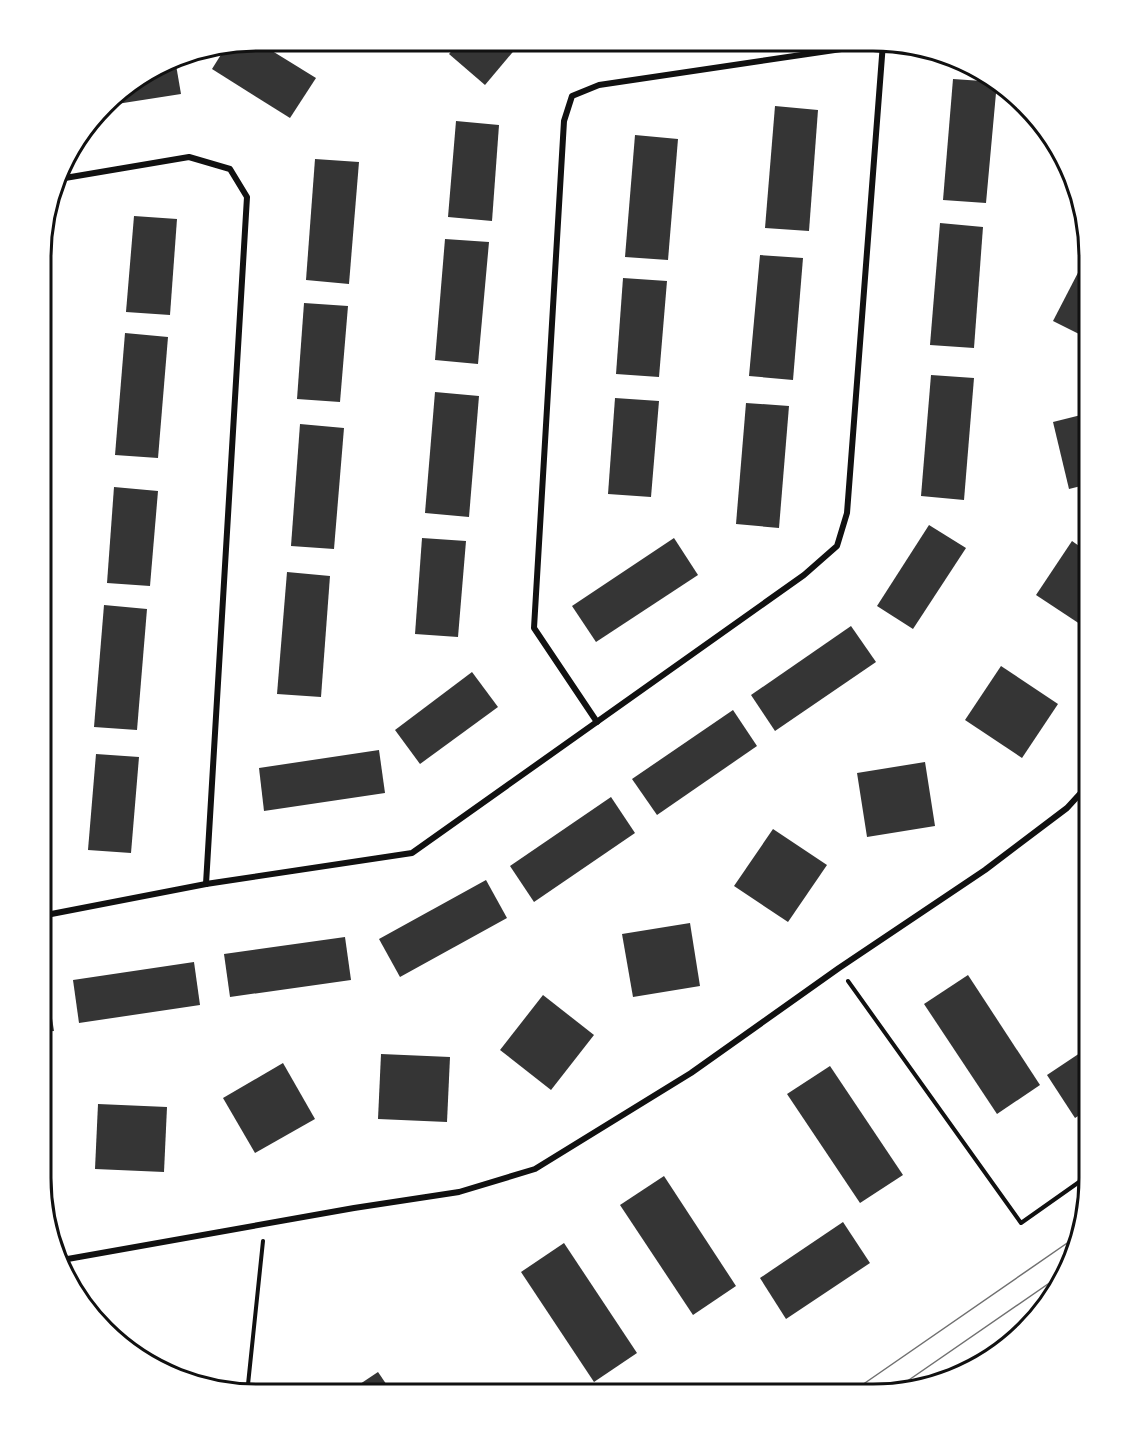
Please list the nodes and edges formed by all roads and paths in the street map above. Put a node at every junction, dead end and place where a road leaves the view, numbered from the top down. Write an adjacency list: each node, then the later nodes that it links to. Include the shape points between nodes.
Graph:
1 (831, 51): 4 (street, via 599,85 572,96 564,122 534,628)
2 (885, 52): 4 (street, via 847,513 837,546 804,575)
3 (67, 178): 6 (street, via 189,157 230,169 247,197)
4 (597, 722): 6 (street, via 412,853)
5 (1079, 795): 8 (street, via 985,870)
6 (206, 884): 7 (street)
7 (51, 914)
8 (839, 968): 9 (path, via 1020,1223); 10 (street, via 691,1073 535,1169 459,1192)
9 (1079, 1181)
10 (264, 1225): 11 (street); 12 (path)
11 (68, 1259)
12 (249, 1384)

